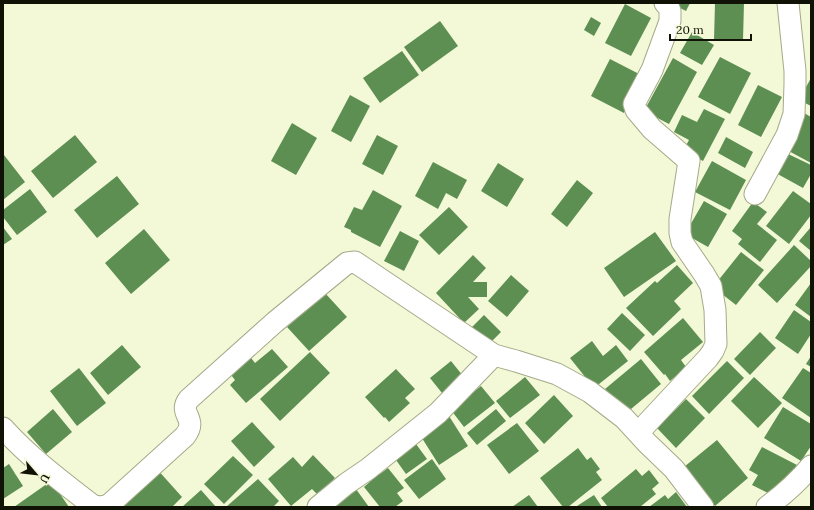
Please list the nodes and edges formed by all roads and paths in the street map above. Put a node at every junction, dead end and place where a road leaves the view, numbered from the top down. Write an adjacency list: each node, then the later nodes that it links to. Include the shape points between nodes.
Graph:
1 (665, 3): 5 (street, via 670,11 670,22 652,70 634,104 652,128 689,161 680,233 682,242 711,286 716,344 708,358)
2 (788, 3): 3 (street, via 795,71 794,114 787,135)
3 (755, 194)
4 (494, 355): 5 (street, via 557,374 590,392 624,418); 8 (street, via 355,262 346,263 189,399 184,409 190,425 185,436 111,503); 9 (street, via 438,413)
5 (638, 433): 10 (street, via 674,469)
6 (6, 436): 8 (street, via 56,478 92,505)
7 (811, 466): 11 (street, via 784,494)
8 (99, 507)
9 (318, 507)
10 (703, 507)
11 (767, 507)

